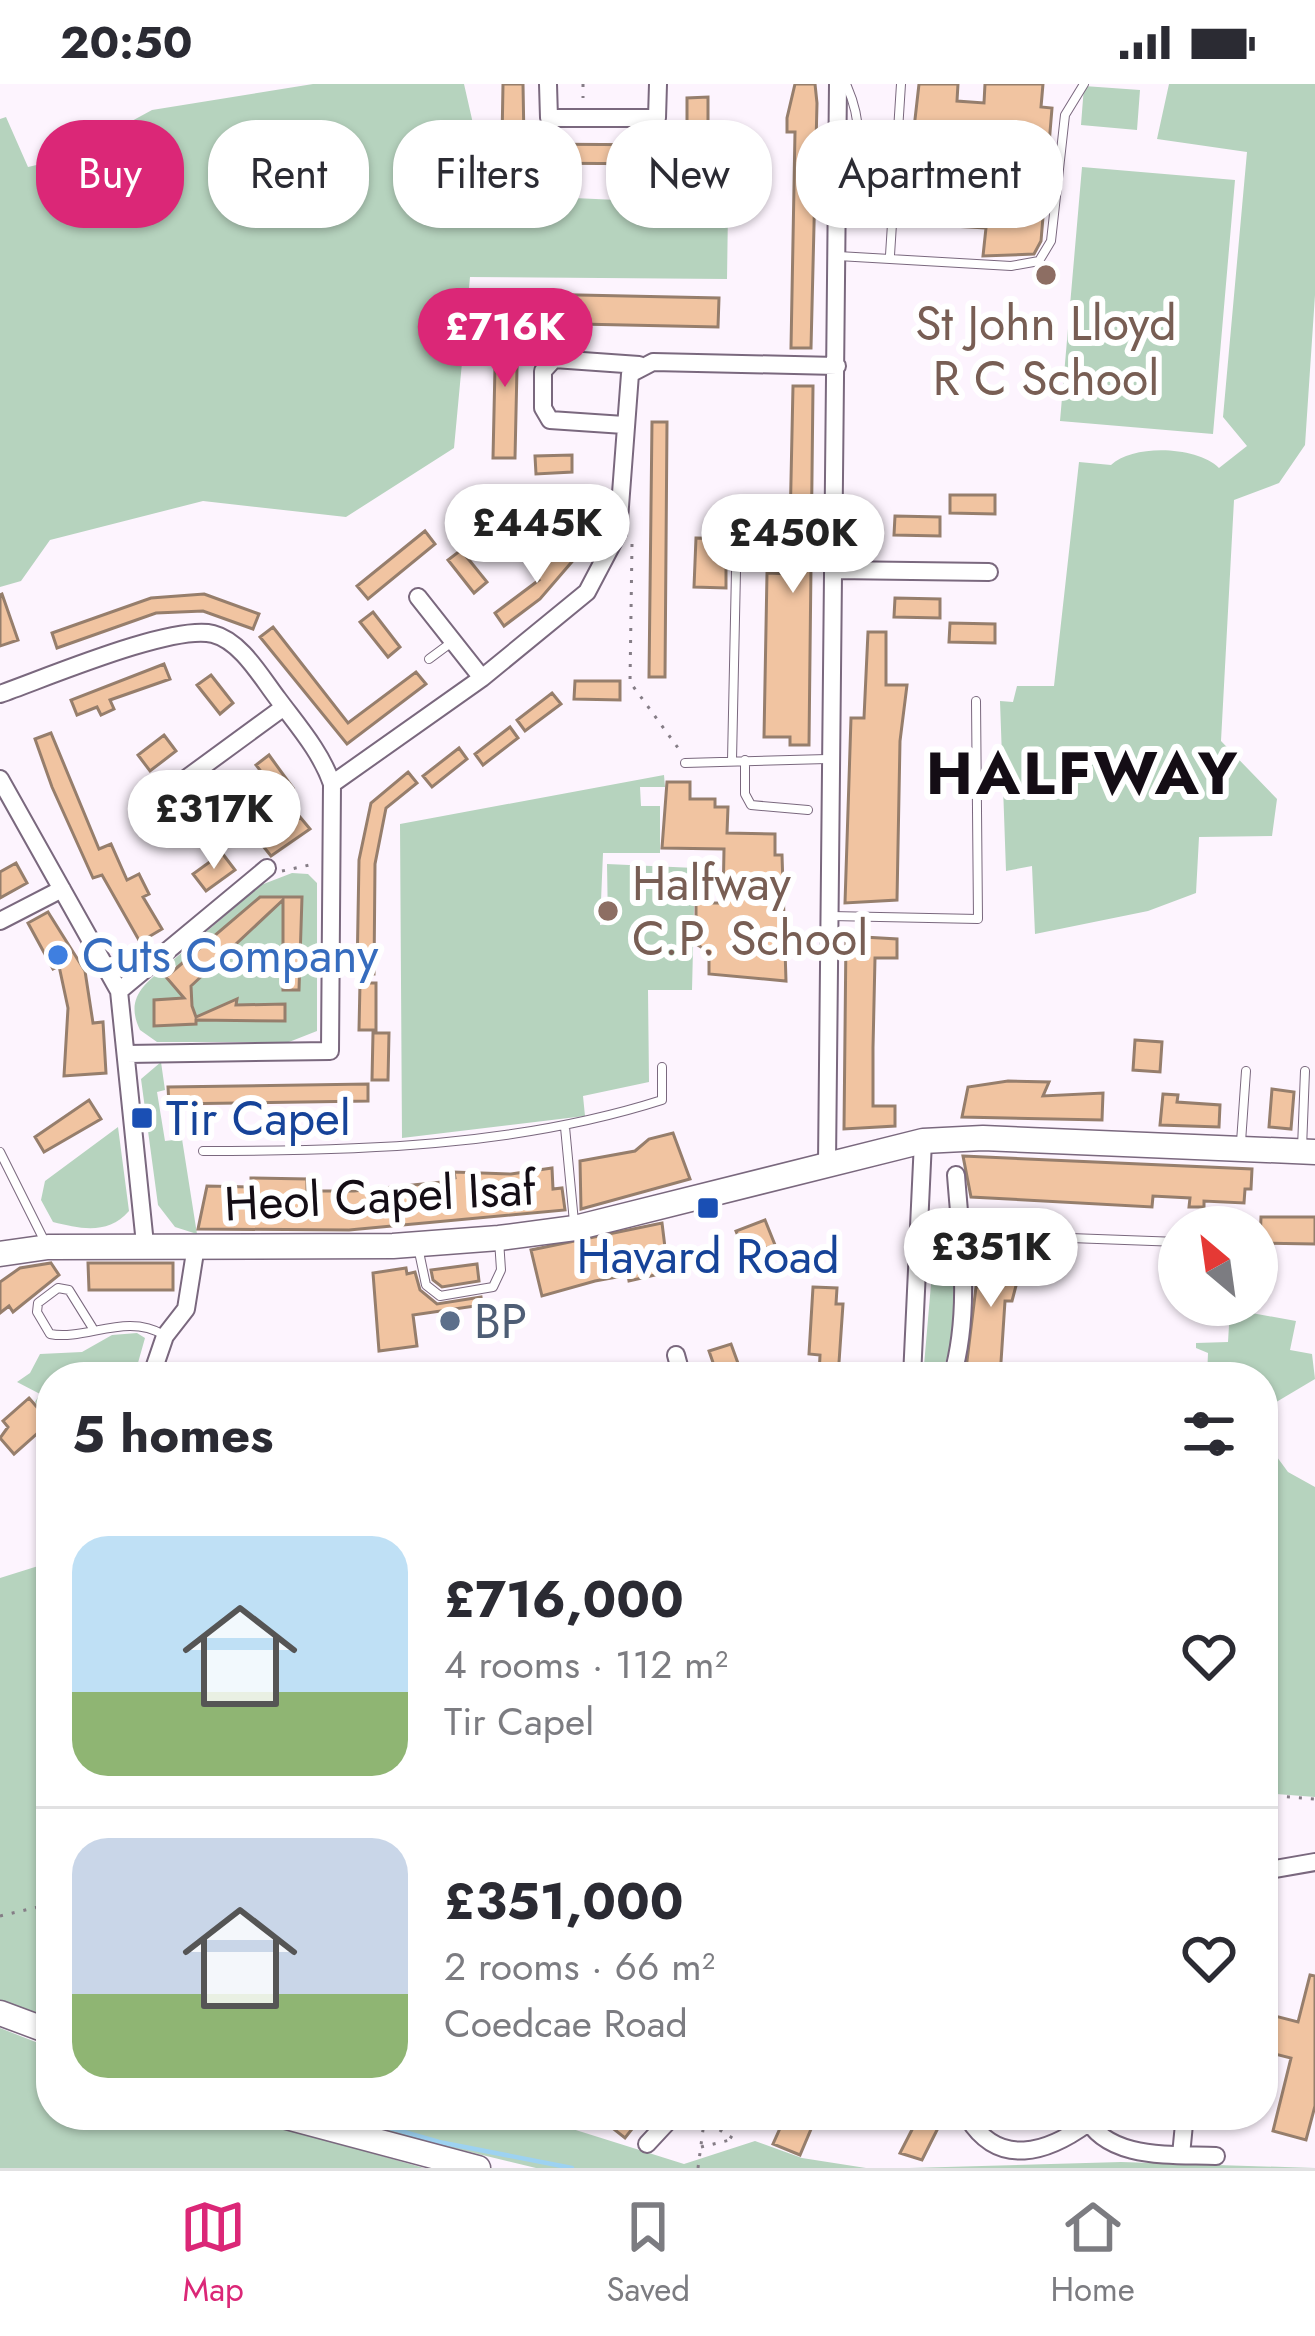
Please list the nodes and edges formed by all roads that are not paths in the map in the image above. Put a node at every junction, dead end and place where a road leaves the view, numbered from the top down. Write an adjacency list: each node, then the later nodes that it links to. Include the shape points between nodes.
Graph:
1 (548, 84): 2 (street, via 549,118 656,118)
2 (658, 84)
3 (842, 84): 7 (street)
4 (901, 84): 6 (lane)
5 (1084, 84): 6 (lane, via 1065,116 1052,241 1040,261 1011,266)
6 (890, 255): 7 (lane)
7 (836, 256): 9 (street)
8 (639, 365): 9 (street); 10 (street, via 626,387); 10 (street, via 554,358 543,371 550,420)
9 (837, 366): 11 (street)
10 (624, 425): 17 (street, via 623,501 603,568 556,621)
11 (835, 570): 13 (street); 22 (street)
12 (736, 571): 23 (lane)
13 (989, 572)
14 (418, 597): 15 (street)
15 (453, 641): 16 (lane); 17 (street)
16 (429, 659)
17 (482, 678): 26 (street)
18 (0, 694): 20 (street, via 193,632 216,634 239,650)
19 (976, 701): 31 (lane, via 978,919)
20 (284, 707): 26 (street); 27 (street)
21 (684, 759): 23 (lane)
22 (832, 759): 24 (lane); 31 (street)
23 (732, 760): 24 (lane)
24 (745, 760): 28 (lane, via 752,805)
25 (0, 779): 30 (street)
26 (332, 784): 34 (street, via 330,1051)
27 (176, 786)
28 (808, 810)
29 (274, 870): 33 (street)
30 (62, 889): 32 (street); 33 (street)
31 (830, 916): 44 (street)
32 (0, 921)
33 (119, 991): 34 (street)
34 (127, 1054): 50 (street)
35 (662, 1067): 38 (lane, via 662,1100)
36 (1246, 1071): 40 (lane)
37 (1305, 1071): 43 (lane)
38 (565, 1127): 41 (lane, via 306,1151); 46 (lane)
39 (923, 1141): 40 (street, Heol Capel Isaf); 44 (street, Heol Capel Isaf); 60 (street)
40 (1240, 1149): 43 (street, Heol Capel Isaf)
41 (203, 1150)
42 (0, 1152): 53 (lane)
43 (1308, 1152)
44 (827, 1163): 46 (street, Heol Capel Isaf)
45 (956, 1175): 47 (street)
46 (575, 1228): 48 (street, Heol Capel Isaf)
47 (954, 1234): 49 (lane); 61 (street, via 961,1327)
48 (499, 1238): 52 (street, Heol Capel Isaf); 52 (lane, via 493,1287 440,1296 426,1285)
49 (1158, 1241)
50 (145, 1244): 51 (street, Heol Capel Isaf); 53 (street, Heol Capel Isaf)
51 (196, 1246): 52 (street, Heol Capel Isaf); 56 (street, via 186,1309)
52 (417, 1246)
53 (48, 1247): 54 (street, Heol Capel Isaf)
54 (0, 1254)
55 (92, 1327): 55 (lane, via 50,1334 38,1303 58,1288 69,1290); 56 (lane, via 150,1327)
56 (165, 1336): 58 (street)
57 (676, 1354): 59 (street)
58 (156, 1362)
59 (678, 1362)
60 (913, 1362)
61 (955, 1362)
62 (1313, 1869): 63 (street)
63 (1278, 1870)
64 (0, 2013): 65 (street)
65 (36, 2026)
66 (335, 2130): 75 (street)
67 (660, 2130): 72 (street)
68 (970, 2130): 69 (street, via 972,2142 1037,2152)
69 (1070, 2130)
70 (1099, 2130): 73 (street, via 1142,2153)
71 (1184, 2130): 73 (street)
72 (647, 2144)
73 (1181, 2155): 74 (street)
74 (1216, 2156)
75 (478, 2168)

